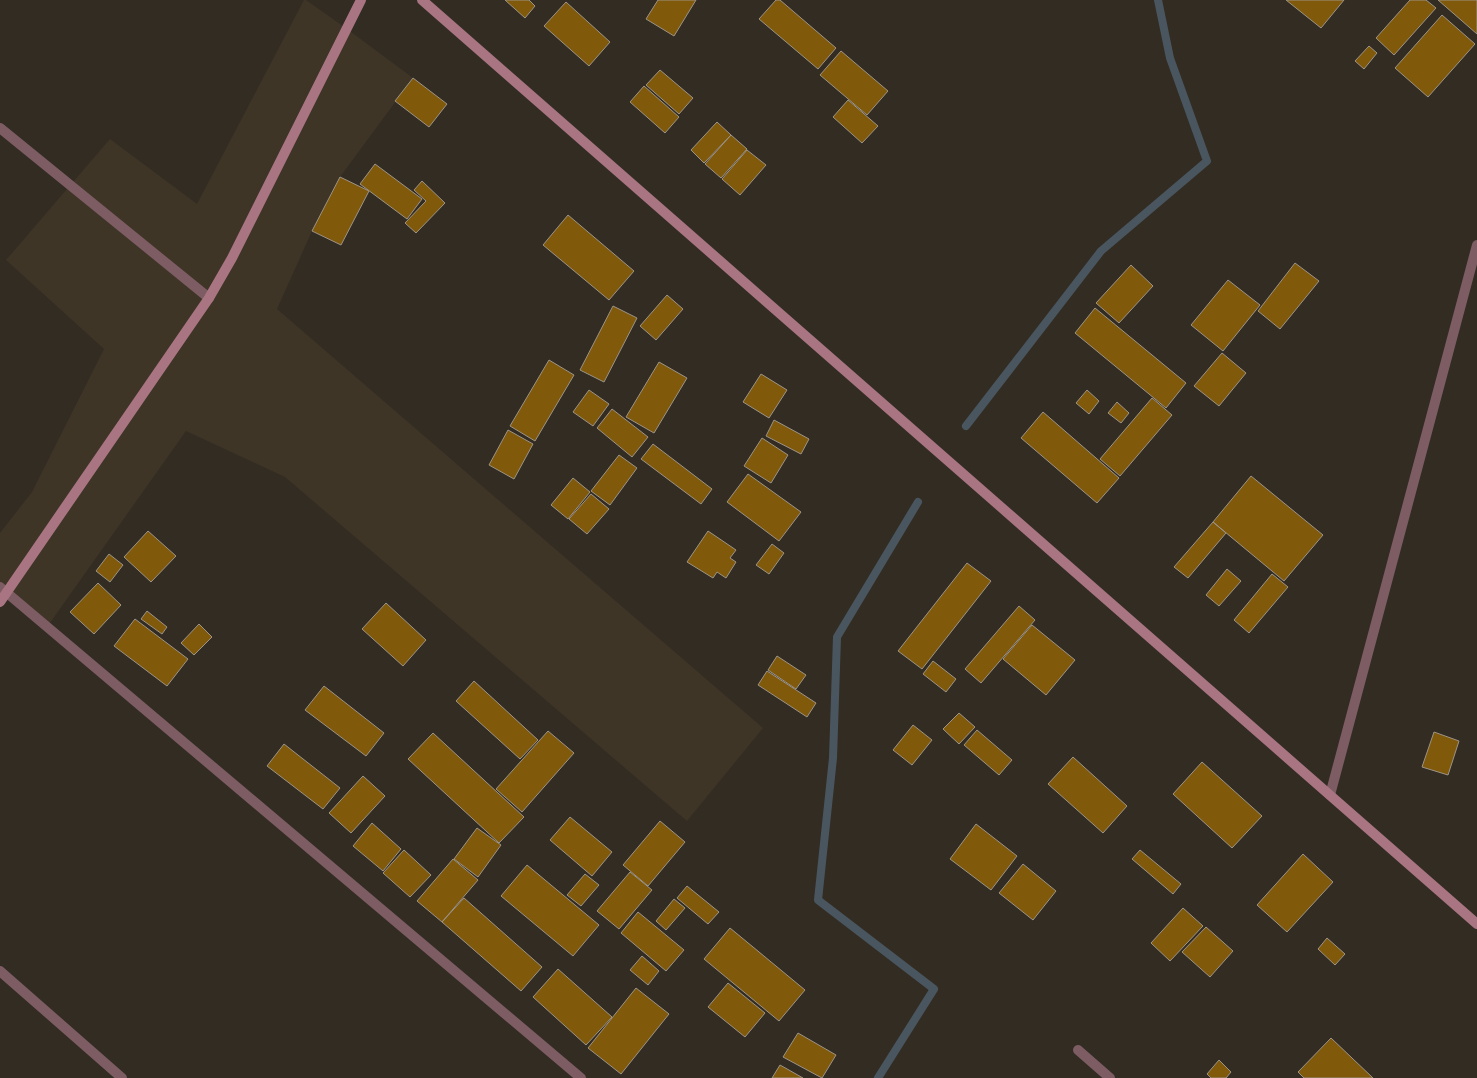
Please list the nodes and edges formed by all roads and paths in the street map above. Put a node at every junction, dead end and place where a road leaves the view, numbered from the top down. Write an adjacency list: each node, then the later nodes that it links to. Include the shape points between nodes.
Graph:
1 (361, 0): 5 (street)
2 (422, 0): 8 (street)
3 (0, 128): 5 (street)
4 (1477, 245): 8 (street)
5 (209, 298): 6 (street)
6 (3, 590): 7 (street); 13 (street)
7 (0, 602)
8 (1330, 794): 9 (street)
9 (1477, 924)
10 (0, 971): 12 (street)
11 (1078, 1050): 14 (street)
12 (122, 1078)
13 (581, 1078)
14 (1110, 1078)

